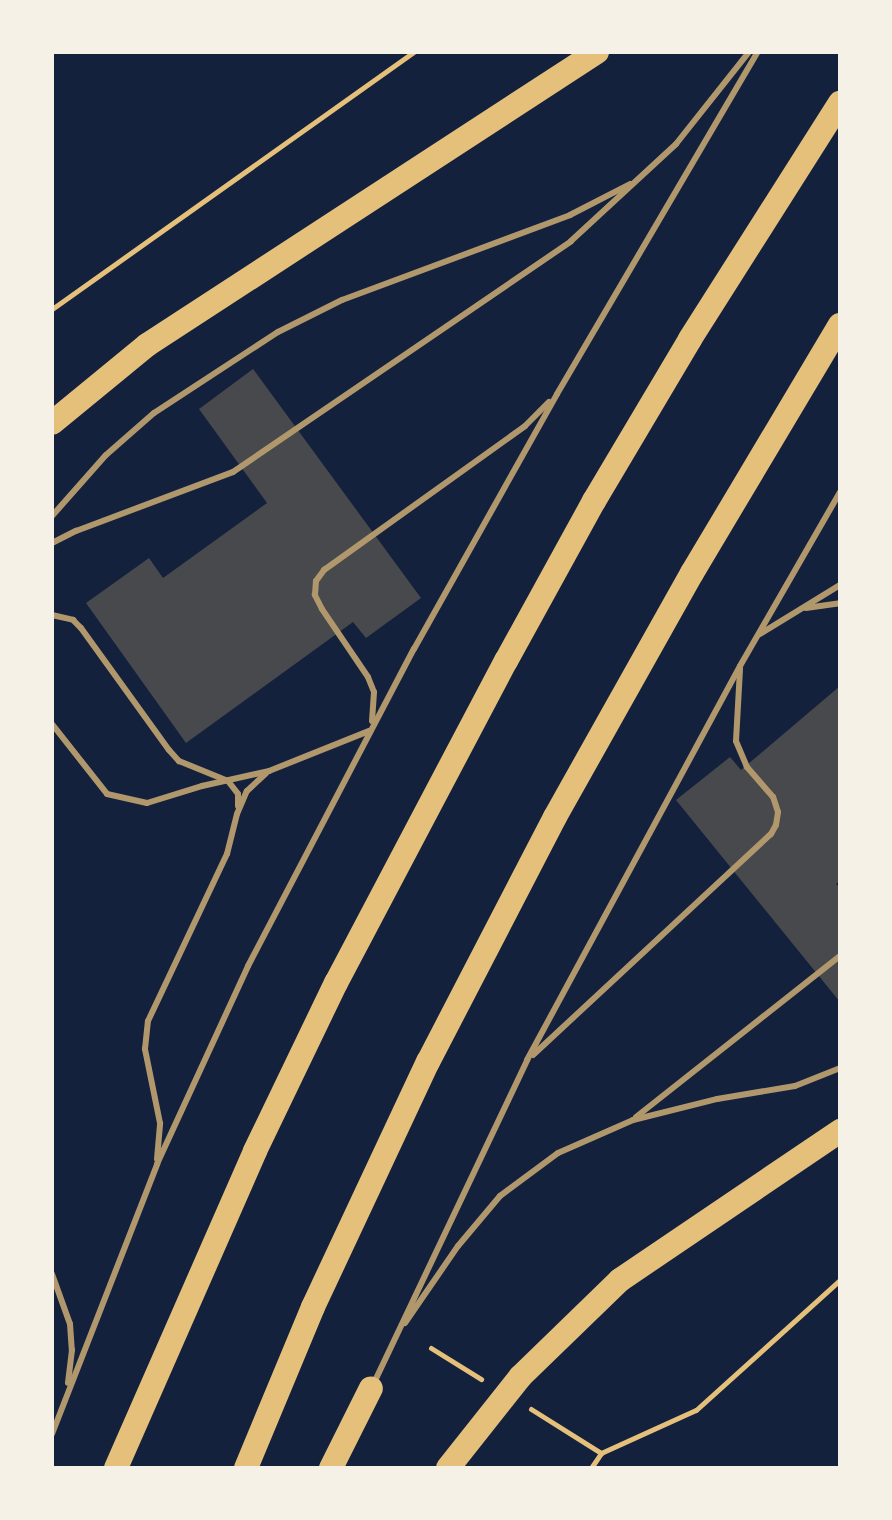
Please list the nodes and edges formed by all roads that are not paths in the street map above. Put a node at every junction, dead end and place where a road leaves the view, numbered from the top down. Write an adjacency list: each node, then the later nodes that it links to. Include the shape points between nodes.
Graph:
1 (597, 52): 8 (highway, via 147,345)
2 (749, 52): 5 (lane, via 676,144)
3 (758, 52): 7 (lane)
4 (840, 103): 34 (highway, via 690,339 499,674 336,983 255,1151)
5 (643, 176): 10 (lane, via 570,215 342,300 278,332 154,413 106,455); 11 (lane, via 571,241 233,472)
6 (840, 325): 35 (highway, via 692,573 428,1062)
7 (557, 394): 19 (lane); 19 (lane, via 525,426 324,570 316,581 322,609 371,685 375,709)
8 (52, 423)
9 (840, 492): 16 (lane)
10 (52, 516)
11 (52, 543)
12 (840, 585): 14 (lane)
13 (840, 603): 14 (lane)
14 (802, 608): 16 (lane)
15 (52, 615): 21 (lane, via 73,620 81,628 179,761)
16 (757, 636): 17 (lane)
17 (740, 666): 24 (lane); 24 (lane, via 736,741 747,767 773,797 776,825)
18 (52, 724): 21 (lane, via 98,786 119,799 147,803)
19 (370, 731): 20 (lane); 28 (lane, via 248,966)
20 (269, 771): 21 (lane); 22 (lane, via 247,791)
21 (228, 781): 22 (lane, via 238,794)
22 (237, 814): 28 (lane, via 227,854 148,1021 145,1049 160,1123)
23 (840, 956): 26 (lane)
24 (527, 1060): 30 (lane)
25 (840, 1068): 26 (lane, via 795,1086)
26 (633, 1120): 30 (lane, via 558,1153 500,1196)
27 (840, 1131): 37 (highway, via 620,1280 521,1376)
28 (157, 1164): 32 (lane)
29 (52, 1274): 32 (lane, via 70,1324)
30 (394, 1339): 31 (lane)
31 (371, 1388): 36 (highway)
32 (67, 1393): 33 (lane)
33 (52, 1434)
34 (116, 1468)
35 (246, 1468)
36 (331, 1468)
37 (448, 1468)

